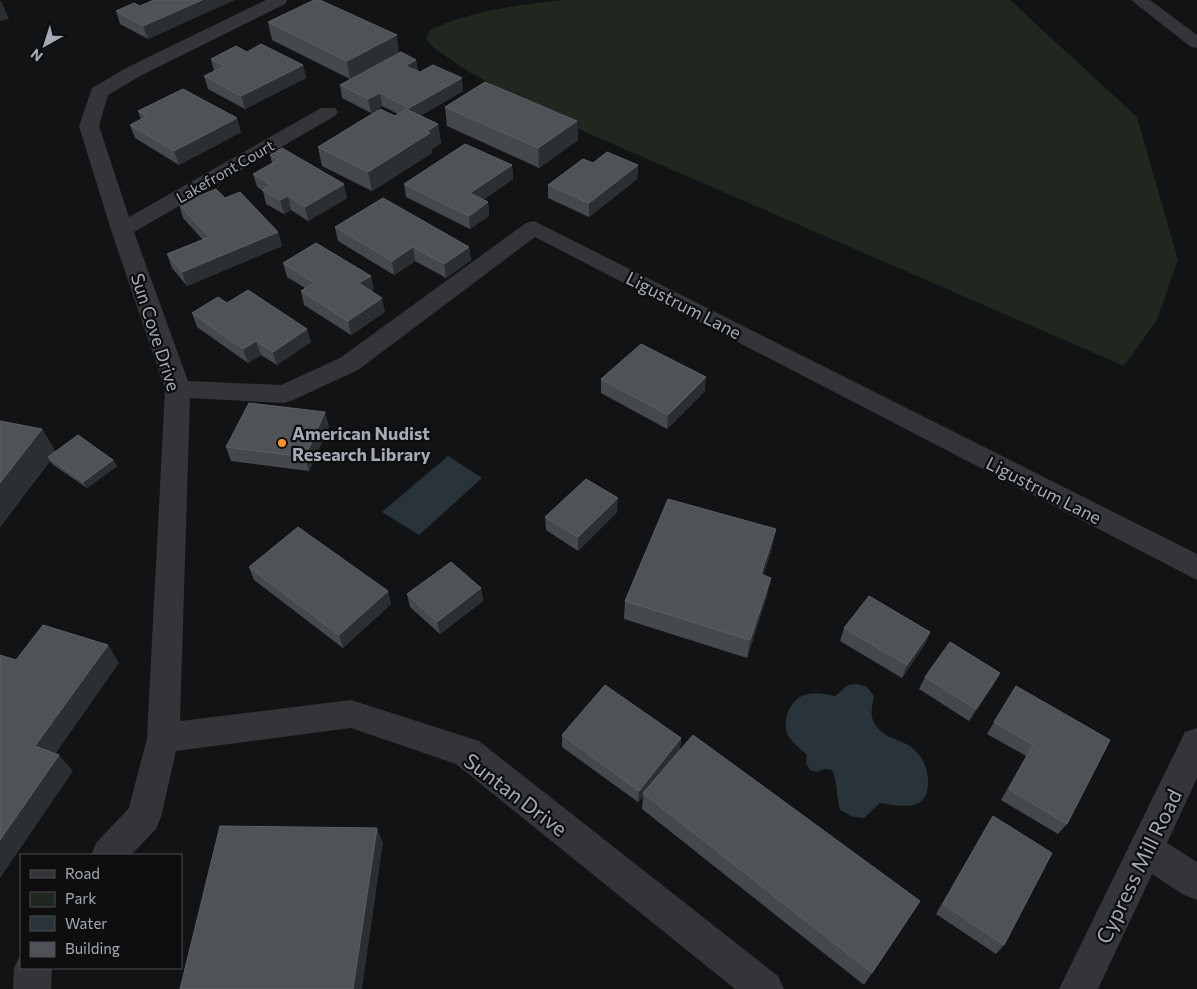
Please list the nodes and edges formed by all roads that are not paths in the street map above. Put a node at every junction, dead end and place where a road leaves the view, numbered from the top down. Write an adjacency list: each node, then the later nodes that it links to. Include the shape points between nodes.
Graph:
1 (279, 0): 5 (street, Sun Cove Drive, via 134,70 99,92 89,126)
2 (1139, 0): 3 (street)
3 (1197, 42)
4 (328, 112): 5 (street, Lakefront Court)
5 (122, 230): 6 (street, Sun Cove Drive)
6 (178, 389): 7 (street, Ligustrum Lane, via 284,394 349,364 534,228); 8 (street, Sun Cove Drive)
7 (1197, 568)
8 (162, 738): 11 (street, Sun Cove Drive, via 144,817); 15 (street, Suntan Drive, via 351,714 467,752)
9 (1197, 743): 10 (street, Cypress Mill Road)
10 (1146, 850): 12 (street); 16 (street, Cypress Mill Road)
11 (109, 854)
12 (1197, 882)
13 (33, 969): 14 (street)
14 (32, 989)
15 (765, 989)
16 (1078, 989)

